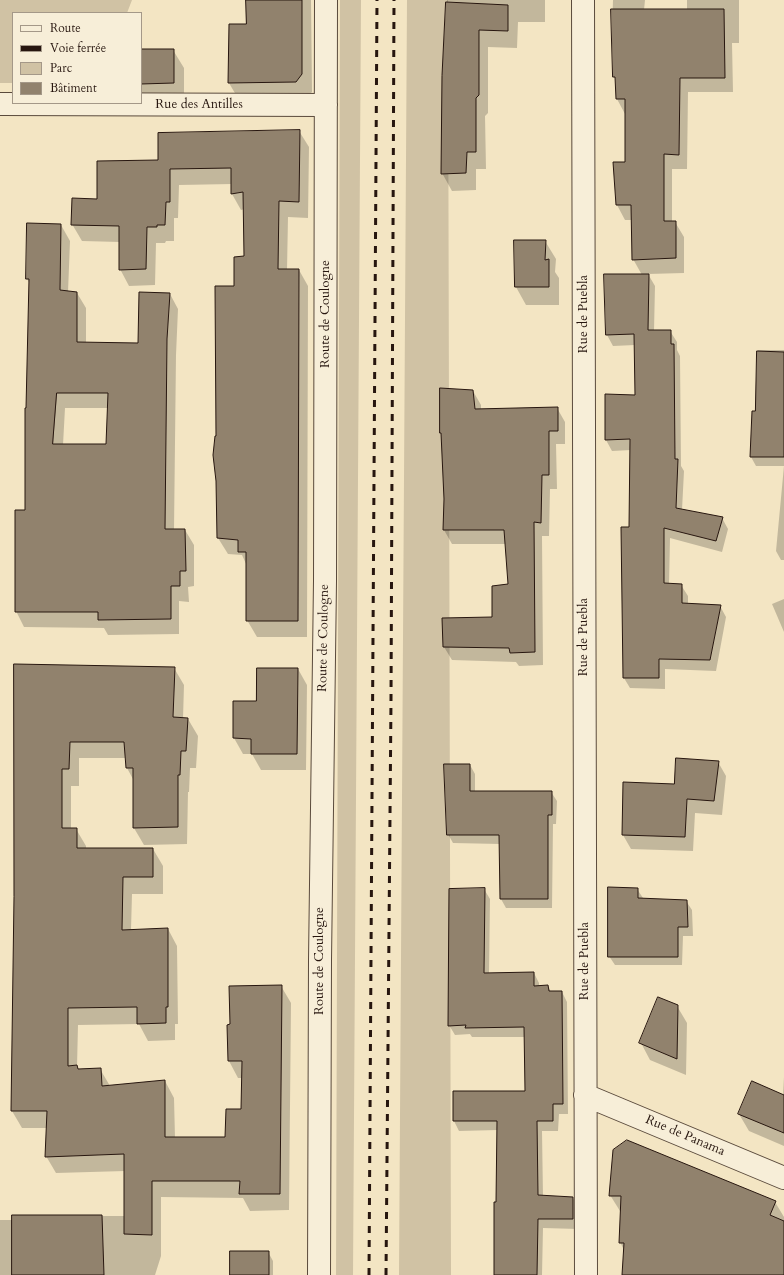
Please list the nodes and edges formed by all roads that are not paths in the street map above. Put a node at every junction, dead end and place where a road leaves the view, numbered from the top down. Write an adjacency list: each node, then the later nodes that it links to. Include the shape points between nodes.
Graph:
1 (326, 0): 4 (street, Route de Coulogne)
2 (583, 0): 5 (street, Rue de Puebla)
3 (0, 104): 4 (street, Rue des Antilles)
4 (326, 105): 7 (street, Route de Coulogne)
5 (585, 1095): 6 (street, Rue de Panama); 8 (street, Rue de Puebla)
6 (784, 1178)
7 (319, 1275)
8 (586, 1275)

